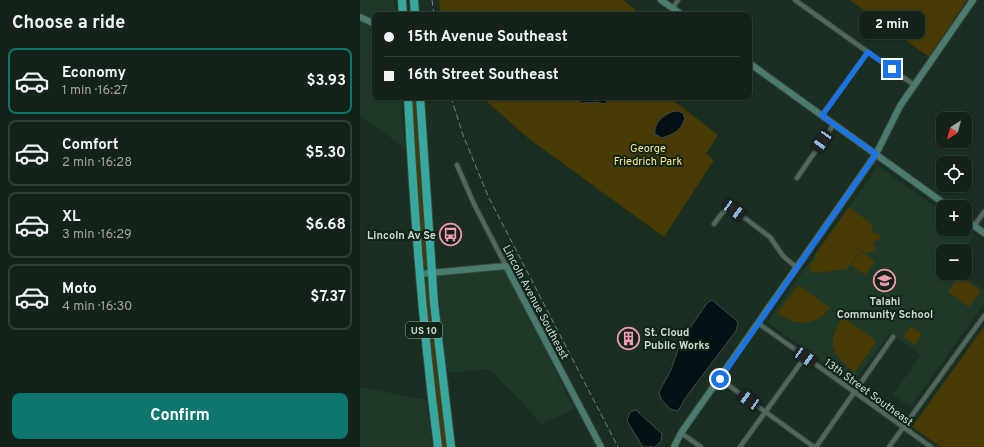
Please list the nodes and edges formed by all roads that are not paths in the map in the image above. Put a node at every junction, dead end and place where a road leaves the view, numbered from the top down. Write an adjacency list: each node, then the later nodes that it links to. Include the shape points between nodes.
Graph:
1 (402, 0): 8 (highway)
2 (414, 0): 9 (highway)
3 (661, 0): 7 (street)
4 (678, 0): 7 (street)
5 (795, 0): 13 (street)
6 (973, 0): 15 (street)
7 (672, 8): 10 (street)
8 (403, 12)
9 (415, 12)
10 (678, 12)
11 (360, 17): 12 (street)
12 (372, 23)
13 (868, 52): 15 (street); 18 (street)
14 (752, 65): 18 (street)
15 (914, 85): 20 (street)
16 (408, 100): 31 (highway, US 10)
17 (420, 100): 30 (highway, US 10)
18 (822, 116): 19 (street)
19 (834, 124): 20 (street); 22 (street)
20 (876, 154): 23 (street); 29 (street)
21 (457, 165): 28 (street, Lincoln Avenue Southeast)
22 (797, 178)
23 (939, 200)
24 (984, 212): 26 (street)
25 (714, 224): 29 (street, via 724,211 734,210 770,237 783,256)
26 (974, 226): 27 (street)
27 (984, 232)
28 (506, 266): 30 (street); 43 (street, Lincoln Avenue Southeast)
29 (796, 268): 33 (street)
30 (431, 273): 31 (street); 42 (highway, US 10)
31 (419, 274): 41 (highway, US 10)
32 (984, 316): 39 (street)
33 (758, 323): 35 (street, 13th Street Southeast); 36 (street)
34 (893, 337): 37 (street)
35 (805, 357): 37 (street, 13th Street Southeast); 38 (street)
36 (720, 379): 38 (street); 40 (street)
37 (855, 392): 39 (street, 13th Street Southeast); 48 (street)
38 (766, 412): 47 (street); 48 (street)
39 (904, 427): 49 (street); 50 (street, 13th Street Southeast)
40 (681, 433): 44 (street); 45 (street); 46 (street)
41 (438, 447)
42 (451, 447)
43 (601, 447)
44 (669, 447)
45 (674, 447)
46 (701, 447)
47 (740, 447)
48 (815, 447)
49 (890, 447)
50 (931, 447)

